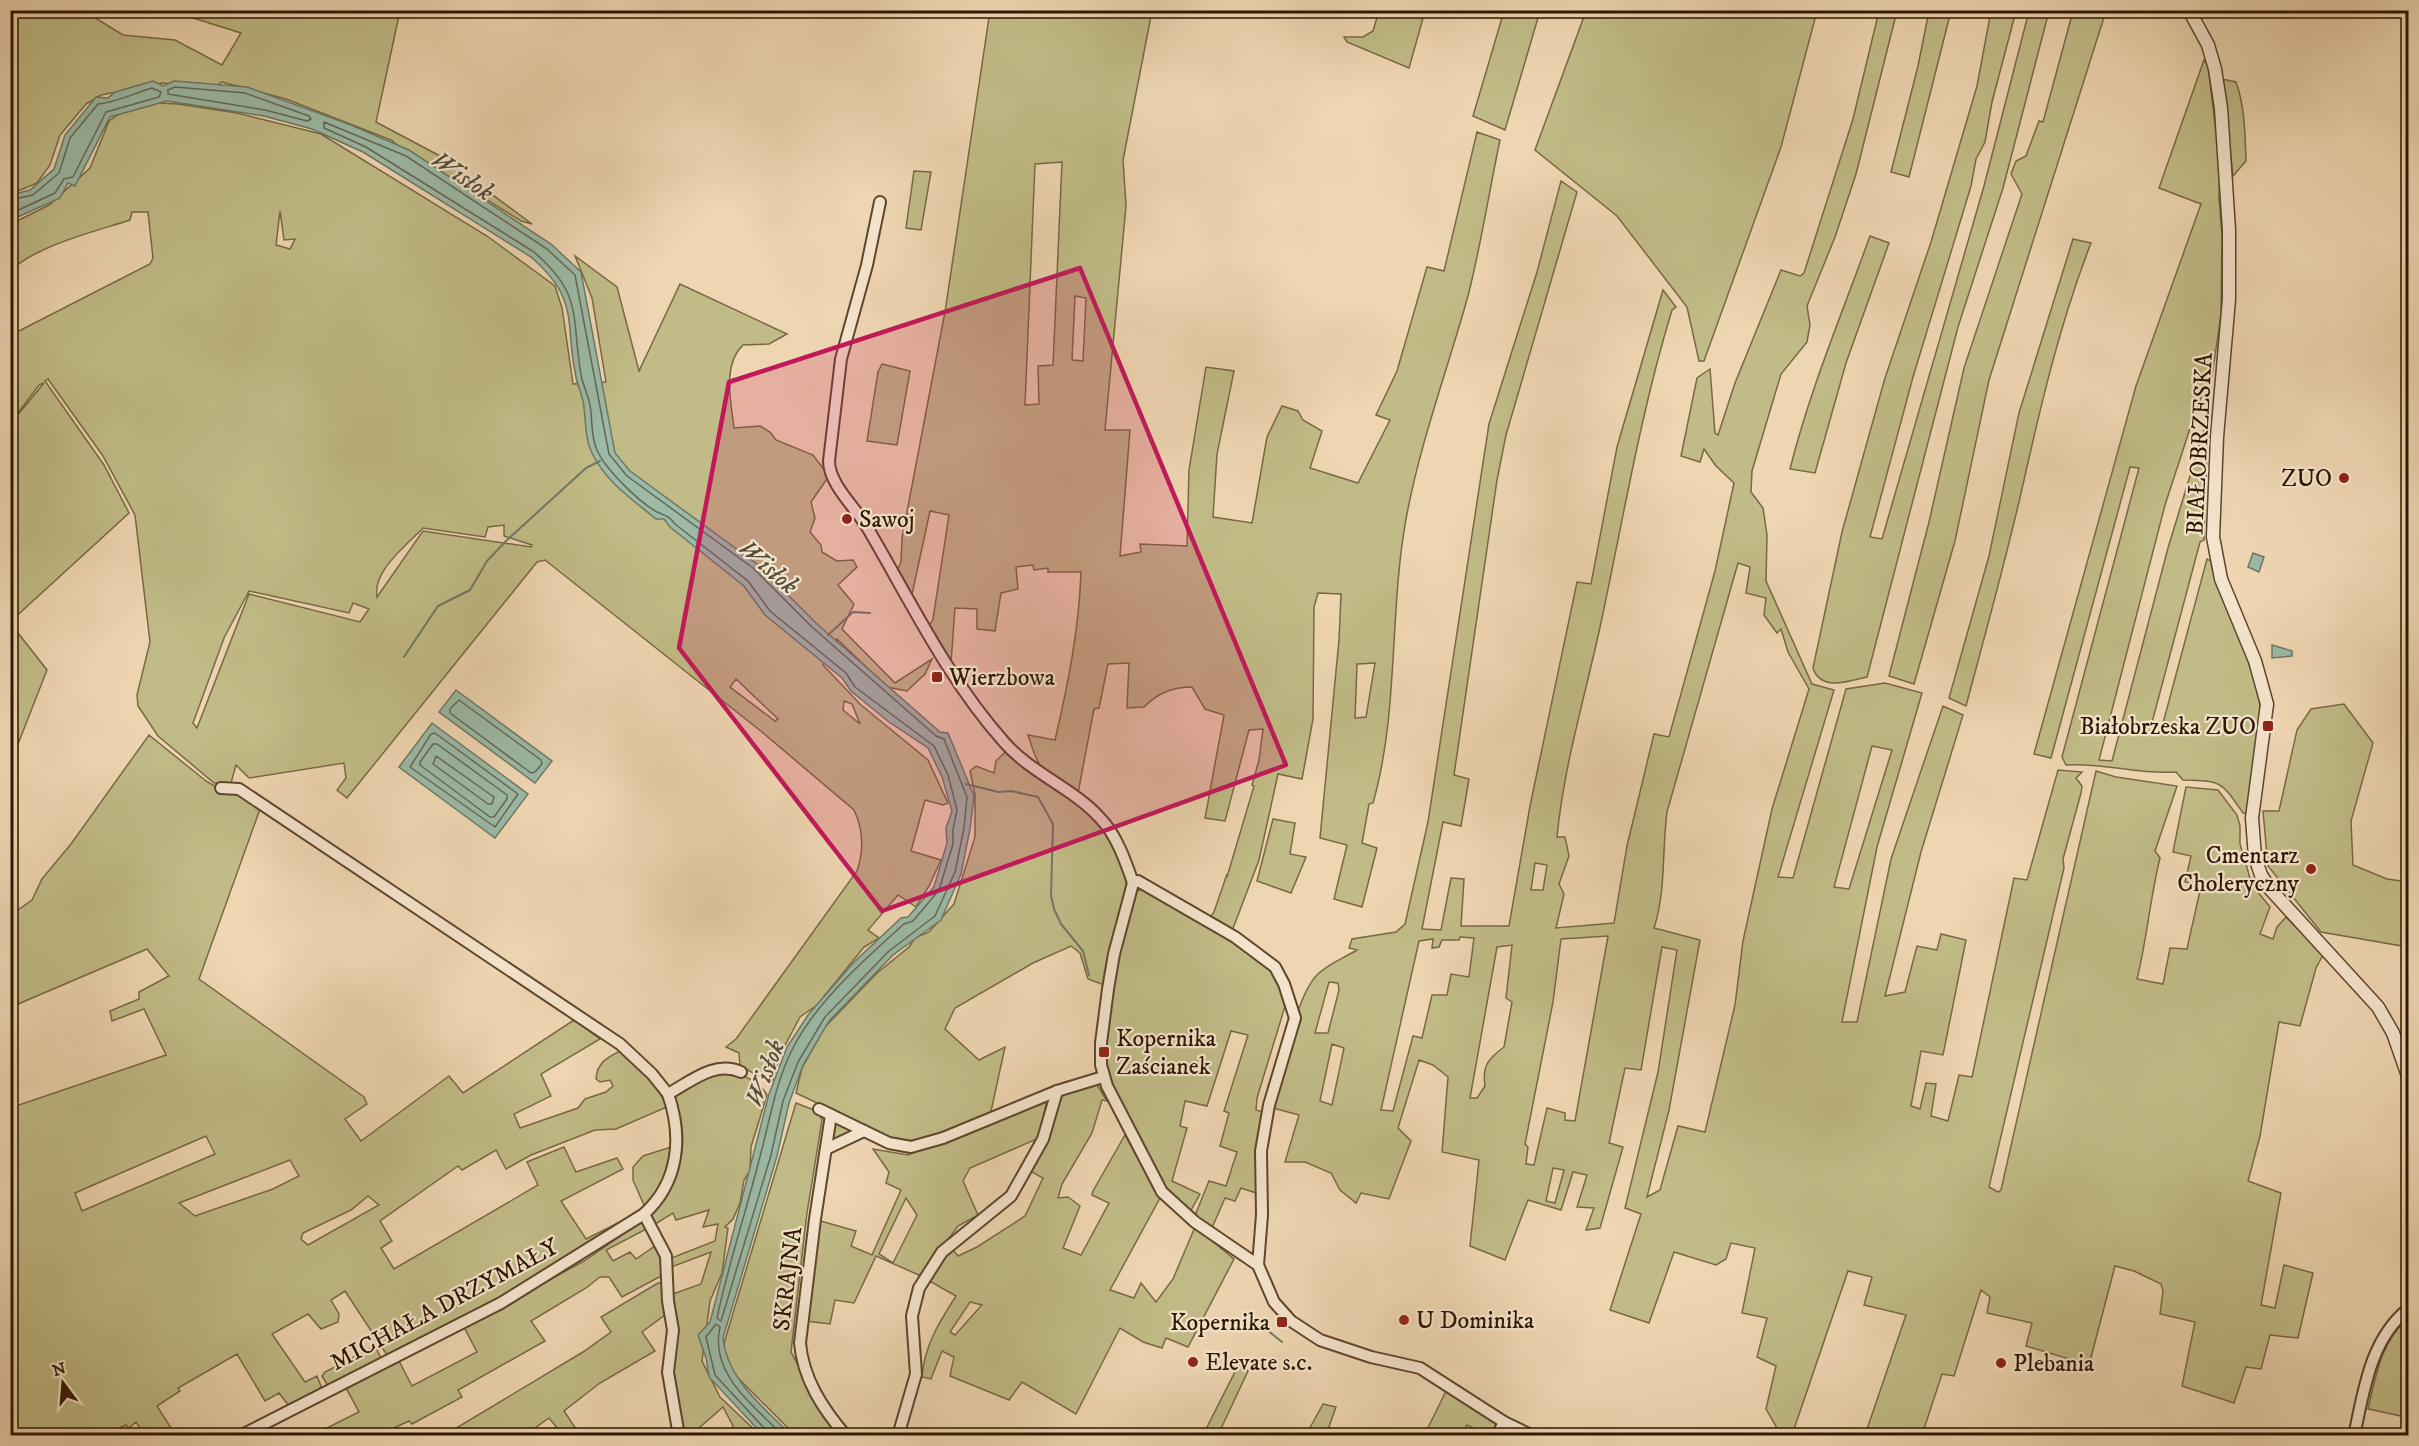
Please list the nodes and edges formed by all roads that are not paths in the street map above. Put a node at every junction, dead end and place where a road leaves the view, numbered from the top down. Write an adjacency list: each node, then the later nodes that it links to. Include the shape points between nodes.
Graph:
1 (2189, 10): 6 (street, BIAŁOBRZESKA, via 2208,45 2215,69 2223,130 2230,262 2213,537 2221,579 2255,661 2267,704 2252,818 2255,857 2271,890 2378,1007 2393,1033)
2 (880, 202): 4 (street, via 841,359 830,474 863,519 922,625 972,702 1023,762 1101,818)
3 (221, 788): 9 (street, MICHAŁA DRZYMAŁY, via 239,789 620,1044)
4 (1134, 883): 7 (street, via 1105,1004 1101,1043); 15 (street, via 1138,881 1234,937 1275,968 1284,984 1295,1018 1269,1105 1262,1151)
5 (741, 1072): 9 (street, via 715,1069)
6 (2409, 1076)
7 (1104, 1077): 8 (street); 15 (street, via 1162,1192 1212,1235)
8 (1057, 1090): 12 (street, via 915,1147 899,1146); 21 (street, via 1043,1139 1011,1196 942,1252 919,1288 912,1316 916,1374)
9 (668, 1094): 14 (street, MICHAŁA DRZYMAŁY, via 676,1122 675,1162 659,1198)
10 (819, 1109): 11 (street)
11 (831, 1115): 12 (street); 13 (street, SKRAJNA)
12 (864, 1131): 13 (street)
13 (826, 1149): 20 (street, SKRAJNA, via 800,1343 802,1361 822,1408)
14 (644, 1214): 18 (street, MICHAŁA DRZYMAŁY, via 501,1303); 19 (street, via 666,1256 673,1330 668,1372)
15 (1258, 1265): 17 (street, via 1274,1302 1291,1321 1320,1340 1420,1368)
16 (2409, 1309): 24 (street, via 2386,1331 2376,1351)
17 (1504, 1422): 22 (street); 23 (street)
18 (240, 1436)
19 (679, 1436)
20 (846, 1436)
21 (898, 1436)
22 (1497, 1436)
23 (1533, 1436)
24 (2354, 1436)

